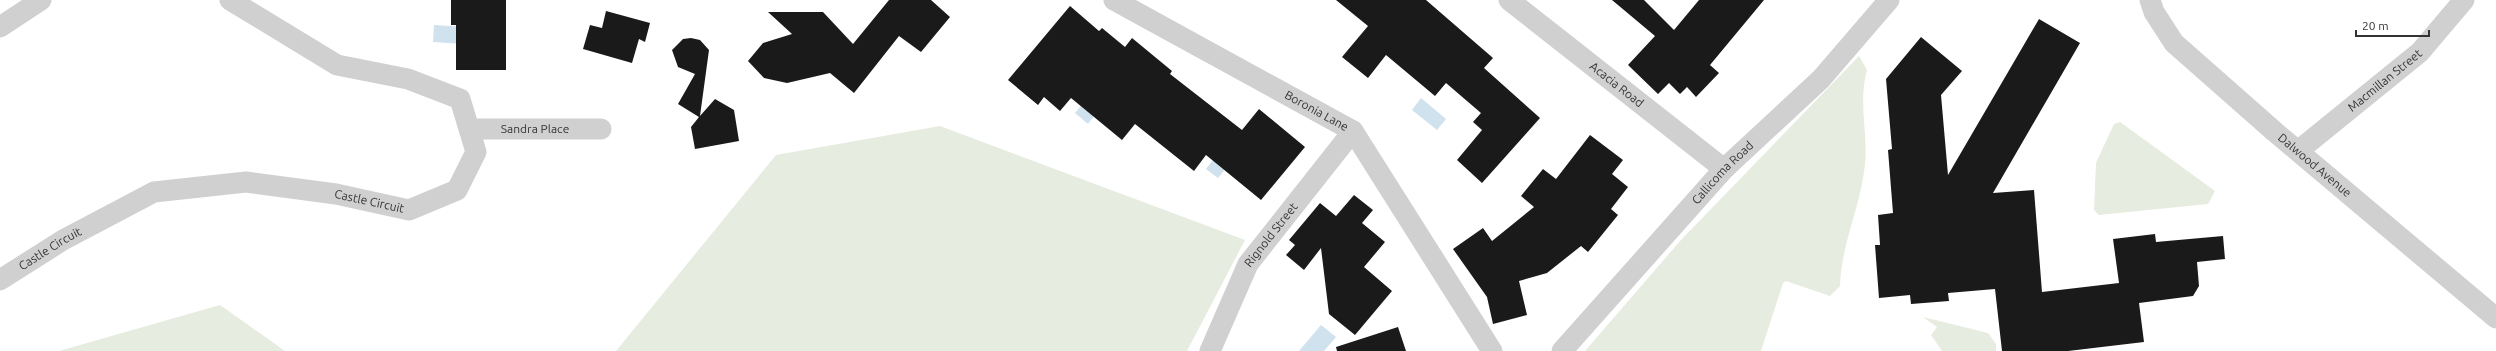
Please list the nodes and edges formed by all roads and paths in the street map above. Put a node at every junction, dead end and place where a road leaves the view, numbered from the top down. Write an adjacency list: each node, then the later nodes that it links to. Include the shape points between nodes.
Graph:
1 (41, 0): 8 (street)
2 (230, 0): 9 (street, Castle Circuit, via 337,65 408,79 460,99)
3 (1114, 0): 11 (street, Boronia Lane)
4 (1509, 0): 13 (street, Acacia Road)
5 (1889, 0): 13 (street, Callicoma Road, via 1821,79)
6 (2150, 0): 12 (street, Dalwood Avenue, via 2154,12 2174,43)
7 (2464, 0): 12 (street, Macmillan Street, via 2420,52)
8 (0, 27)
9 (469, 129): 10 (street, Sandra Place); 14 (street, Castle Circuit, via 476,152 457,190 409,210 336,194 246,182 154,192 63,240)
10 (601, 129)
11 (1353, 131): 16 (street, Rignold Street, via 1248,264); 17 (street, Boronia Lane)
12 (2298, 151): 15 (street, Dalwood Avenue)
13 (1724, 169): 18 (street, Callicoma Road)
14 (0, 280)
15 (2496, 318)
16 (1210, 351)
17 (1492, 351)
18 (1562, 351)

